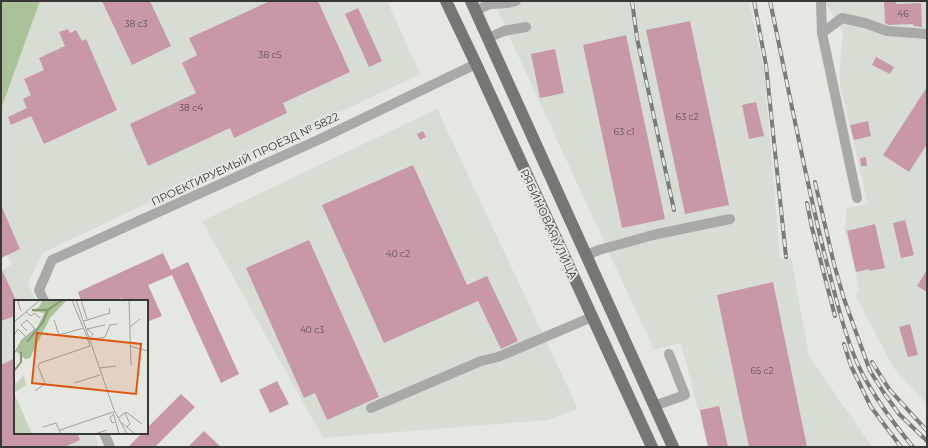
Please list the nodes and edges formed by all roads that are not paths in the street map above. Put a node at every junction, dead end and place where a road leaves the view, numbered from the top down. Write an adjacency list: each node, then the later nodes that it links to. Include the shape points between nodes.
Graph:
1 (446, 1): 9 (main road, РЯБИНОВАЯ УЛИЦА)
2 (516, 1): 4 (lane)
3 (821, 1): 6 (lane)
4 (473, 6): 8 (main road, РЯБИНОВАЯ УЛИЦА)
5 (526, 27): 8 (lane, via 504,31)
6 (822, 33): 7 (lane, via 842,18 887,31); 10 (lane)
7 (927, 34)
8 (488, 38): 12 (main road, РЯБИНОВАЯ УЛИЦА)
9 (476, 64): 13 (lane, ПРОЕКТИРУЕМЫЙ ПРОЕЗД № 5822, via 318,140 52,260 39,290); 14 (main road, РЯБИНОВАЯ УЛИЦА)
10 (857, 198)
11 (730, 219): 12 (lane, via 653,235)
12 (586, 255): 16 (main road, РЯБИНОВАЯ УЛИЦА)
13 (44, 300)
14 (592, 317): 17 (lane); 20 (main road, РЯБИНОВАЯ УЛИЦА)
15 (669, 354): 16 (lane, via 686,395)
16 (654, 406): 21 (main road, РЯБИНОВАЯ УЛИЦА)
17 (371, 408)
18 (104, 434): 19 (lane)
19 (110, 447)
20 (652, 447)
21 (673, 447)

